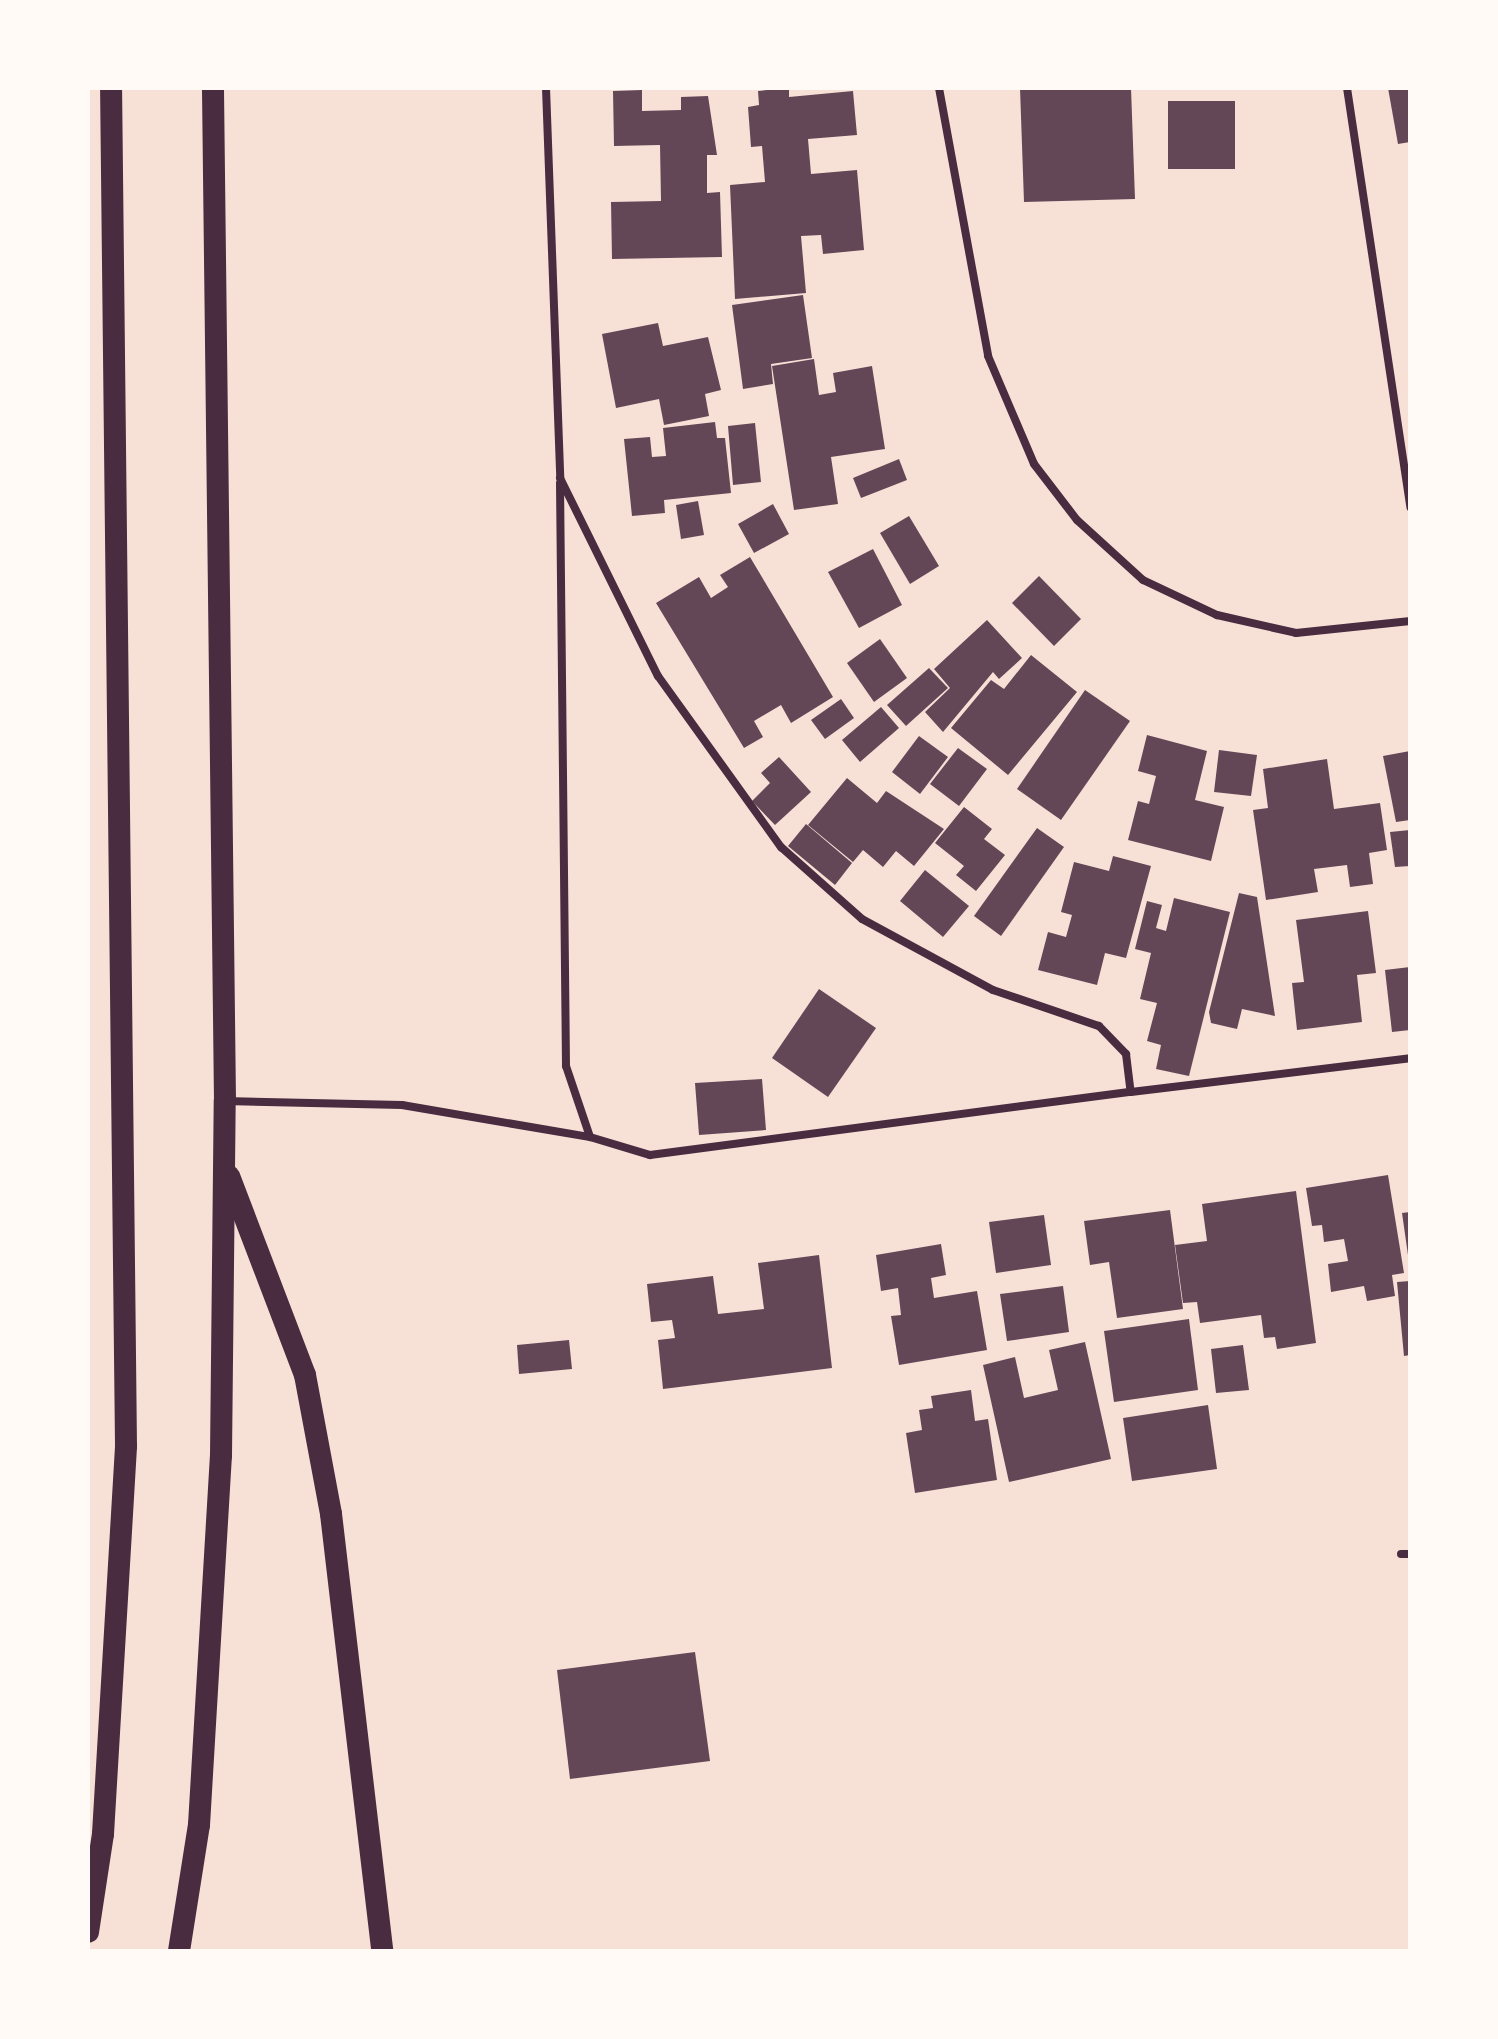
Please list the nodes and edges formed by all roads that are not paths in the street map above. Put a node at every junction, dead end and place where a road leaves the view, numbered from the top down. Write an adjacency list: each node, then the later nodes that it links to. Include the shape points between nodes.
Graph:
1 (111, 88): 14 (highway, via 126,1446)
2 (213, 88): 11 (highway)
3 (546, 88): 6 (street)
4 (939, 88): 8 (street, via 988,356 1034,464 1077,520 1143,580 1217,615 1296,633)
5 (1347, 88): 7 (street)
6 (560, 478): 10 (street, via 658,676 781,847 862,919 993,990 1099,1026 1126,1054); 12 (street, via 566,1066)
7 (1410, 507)
8 (1410, 621)
9 (1410, 1058): 10 (street)
10 (1131, 1092): 12 (street, via 650,1155)
11 (225, 1101): 12 (street, via 402,1105); 13 (highway)
12 (590, 1137)
13 (224, 1163): 17 (highway, via 221,1456 199,1825); 18 (highway, via 305,1375 331,1514)
14 (103, 1834): 15 (highway); 16 (highway)
15 (88, 1879)
16 (88, 1932)
17 (179, 1951)
18 (382, 1951)

